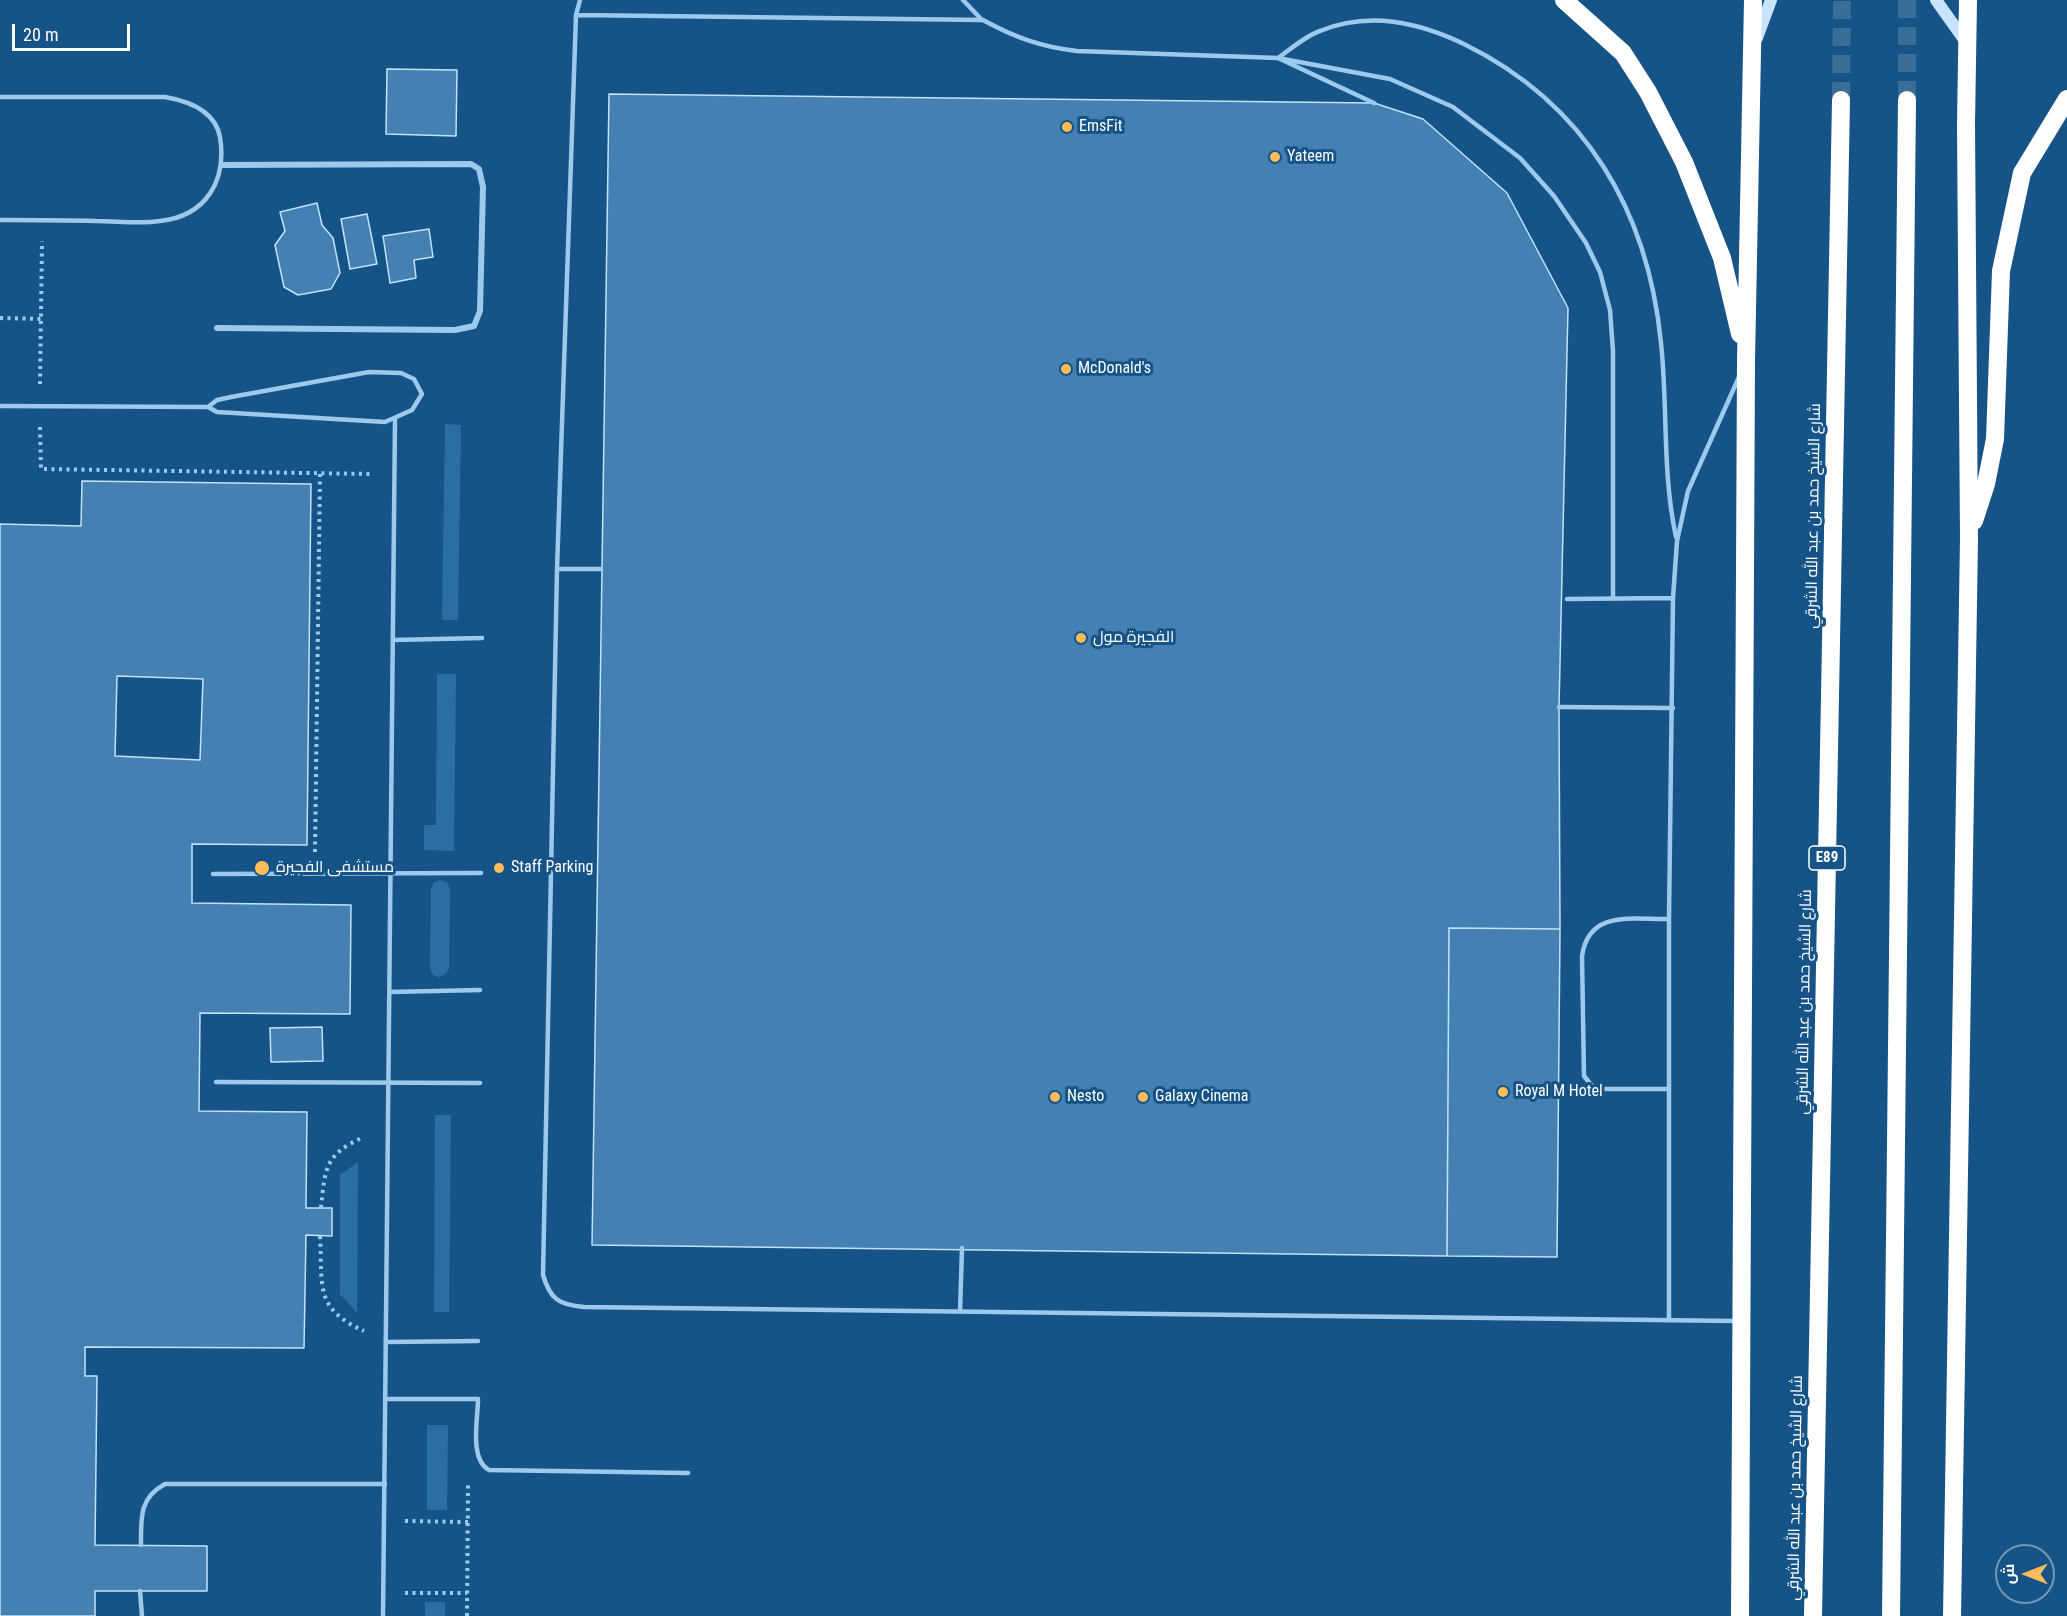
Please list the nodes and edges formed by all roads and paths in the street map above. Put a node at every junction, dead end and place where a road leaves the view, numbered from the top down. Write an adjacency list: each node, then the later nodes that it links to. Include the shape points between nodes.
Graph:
1 (580, 0): 8 (lane)
2 (963, 0): 9 (lane)
3 (1564, 0): 23 (highway, via 1623,53 1684,162 1722,258)
4 (1753, 0): 11 (highway)
5 (1771, 0): 11 (street)
6 (1936, 0): 10 (street)
7 (1968, 0): 10 (highway)
8 (576, 15): 9 (lane); 30 (lane)
9 (983, 20): 12 (lane, via 1015,38 1045,48)
10 (1968, 46): 28 (highway)
11 (1752, 53): 23 (highway)
12 (1278, 58): 17 (lane); 29 (lane, via 1319,31 1362,20 1398,21 1435,30 1480,52 1518,79 1563,115 1587,143 1621,194 1644,247 1655,290 1667,496); 32 (lane, via 1390,79 1453,107 1520,158 1554,196 1586,243 1610,310)
13 (0, 97): 18 (lane, via 165,97 188,101 208,115 219,135)
14 (2067, 99): 28 (highway, via 2022,173 2003,260 1995,439)
15 (1841, 100): 73 (highway, شارع الشيخ حمد بن عبد الله الشرقي / E89)
16 (1906, 100): 74 (highway)
17 (1374, 103)
18 (222, 165): 19 (lane, via 215,189 192,211 161,221); 22 (street, via 471,164 479,169 483,187 480,311 474,326 455,330)
19 (0, 220)
20 (0, 318): 21 (path)
21 (41, 319)
22 (217, 328)
23 (1746, 361): 29 (lane, via 1688,491); 56 (highway)
24 (0, 406): 25 (lane)
25 (208, 407): 26 (lane, via 217,412); 26 (lane, via 231,397 387,371 414,379 422,394 412,410)
26 (395, 420): 36 (lane)
27 (320, 474): 42 (path)
28 (1969, 538): 75 (highway)
29 (1677, 541): 33 (lane)
30 (557, 569): 31 (lane); 54 (lane, via 543,1275 548,1293 556,1301 584,1307)
31 (601, 569)
32 (1613, 598): 33 (lane); 34 (lane)
33 (1673, 598): 38 (lane)
34 (1567, 599)
35 (482, 638): 36 (lane)
36 (393, 639): 39 (lane)
37 (1559, 707): 38 (lane)
38 (1673, 708): 43 (lane)
39 (391, 873): 40 (lane); 42 (lane); 45 (lane)
40 (481, 873)
41 (213, 874): 42 (lane)
42 (315, 874)
43 (1669, 919): 49 (lane); 49 (lane, via 1601,923 1584,941 1582,956 1584,1076 1592,1086 1601,1089)
44 (480, 990): 45 (lane)
45 (390, 992): 47 (lane)
46 (216, 1082): 47 (lane)
47 (389, 1083): 48 (lane); 50 (lane)
48 (480, 1083)
49 (1669, 1089): 55 (lane)
50 (389, 1125): 51 (path, via 343,1146 331,1158); 58 (lane)
51 (321, 1208)
52 (320, 1236): 58 (path, via 327,1305 346,1323)
53 (962, 1248): 54 (lane)
54 (960, 1312): 55 (lane)
55 (1669, 1320): 56 (lane)
56 (1742, 1321): 72 (highway)
57 (478, 1341): 58 (lane)
58 (387, 1342): 59 (lane)
59 (387, 1400): 60 (lane, via 477,1399 477,1456 481,1466 489,1470); 62 (lane)
60 (688, 1473)
61 (468, 1477): 64 (path)
62 (385, 1484): 63 (lane); 65 (lane, via 165,1484 144,1502)
63 (385, 1521): 64 (path); 67 (lane)
64 (468, 1522): 68 (path)
65 (141, 1545)
66 (140, 1591): 69 (lane)
67 (383, 1593): 68 (path); 70 (lane)
68 (467, 1593): 71 (path)
69 (142, 1616)
70 (383, 1616)
71 (467, 1616)
72 (1740, 1616)
73 (1813, 1616)
74 (1891, 1616)
75 (1952, 1616)

